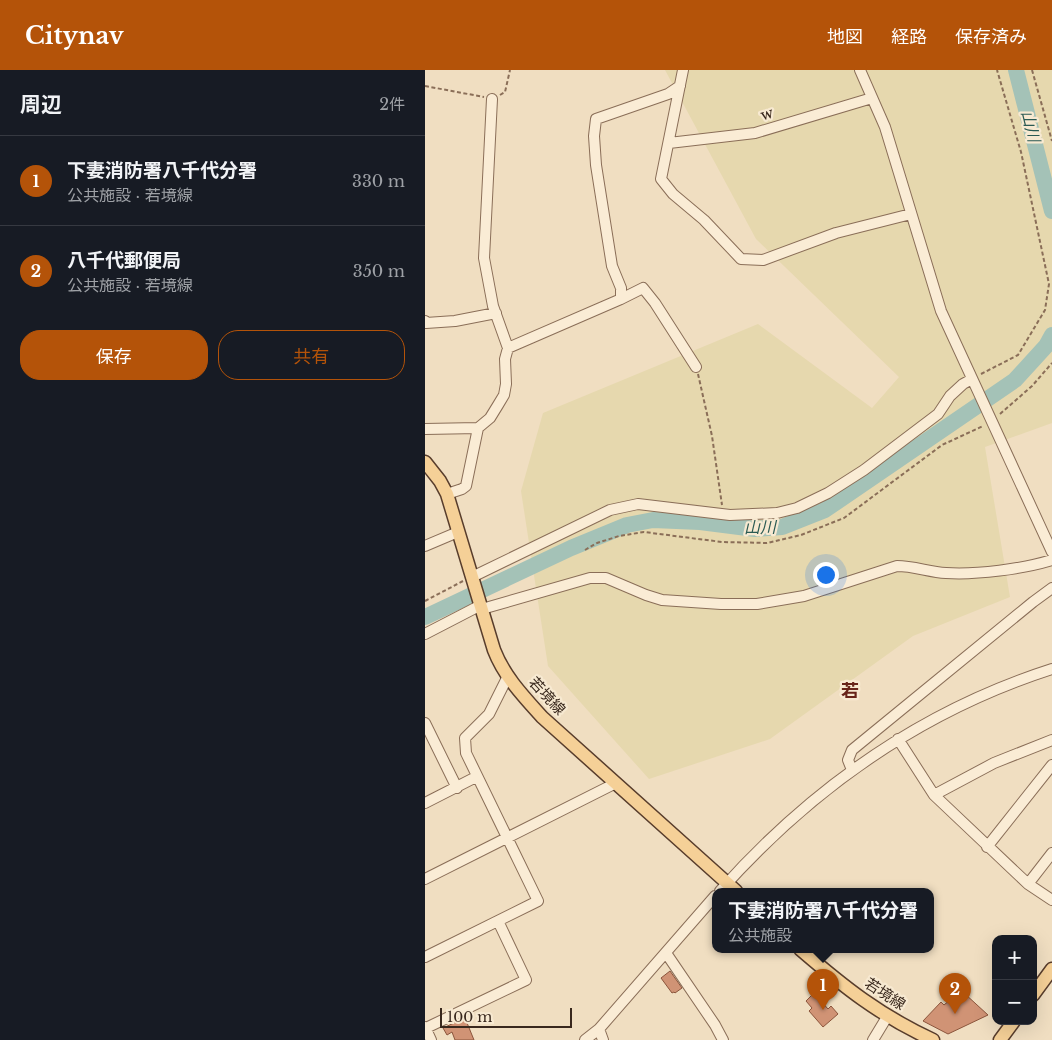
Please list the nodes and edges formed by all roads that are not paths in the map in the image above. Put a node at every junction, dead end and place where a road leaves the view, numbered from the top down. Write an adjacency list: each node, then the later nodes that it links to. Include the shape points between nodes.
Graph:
1 (683, 70): 3 (street)
2 (860, 70): 4 (street)
3 (680, 86): 6 (street); 8 (street, via 667,94 597,119 594,136 596,165 612,266 621,288)
4 (872, 98): 6 (street, w, via 755,133); 7 (street, via 885,127)
5 (492, 99): 9 (street, via 484,258 487,284)
6 (669, 143): 7 (street, via 661,179 741,259 763,260 837,233)
7 (911, 214): 13 (street, via 941,311)
8 (621, 299): 11 (street); 12 (street, via 643,288)
9 (496, 313): 10 (street, via 455,321); 11 (street)
10 (425, 321)
11 (508, 348): 14 (street, via 505,395 490,418)
12 (696, 367)
13 (972, 379): 20 (street); 22 (street, via 950,396 937,414 864,470 797,508 777,513 723,515 638,504 610,510)
14 (478, 428): 15 (street); 17 (street, via 466,486)
15 (425, 429)
16 (425, 462): 17 (main road, 若境線)
17 (447, 494): 18 (main road, 若境線)
18 (458, 532): 19 (street); 22 (main road, 若境線)
19 (425, 546)
20 (1052, 552)
21 (1052, 560): 24 (street, via 1031,566 959,574 897,566 804,596 757,604 662,600 606,578 590,578)
22 (473, 580): 24 (main road, 若境線)
23 (1052, 588): 33 (street, via 852,750 849,760)
24 (480, 604): 25 (street); 27 (main road, 若境線, via 494,650)
25 (425, 634)
26 (1052, 669): 29 (street, via 954,708)
27 (508, 676): 34 (street, via 489,714 465,738 466,753); 35 (main road, 若境線, via 542,717)
28 (425, 723): 36 (street)
29 (898, 739): 33 (street); 37 (street)
30 (1049, 741): 31 (street); 37 (street, via 993,764)
31 (1052, 752)
32 (1052, 765): 40 (street)
33 (852, 770): 44 (street, via 809,804)
34 (476, 777): 36 (street); 39 (street)
35 (615, 784): 39 (street); 44 (main road, 若境線)
36 (457, 788): 38 (street)
37 (933, 796): 40 (street)
38 (425, 804)
39 (507, 838): 42 (street); 47 (street, via 538,901)
40 (987, 847): 43 (street)
41 (1052, 853): 43 (street)
42 (425, 879)
43 (1028, 884): 46 (street)
44 (728, 888)
45 (712, 899): 48 (street)
46 (1052, 900)
47 (498, 921): 50 (street); 55 (street, via 526,980)
48 (666, 953): 56 (street); 60 (street)
49 (806, 953): 53 (main road, 若境線)
50 (425, 957)
51 (1052, 969): 52 (main road)
52 (1037, 990)
53 (887, 1017): 61 (street); 62 (main road, 若境線)
54 (1011, 1025): 63 (main road)
55 (425, 1028): 57 (street)
56 (599, 1028): 58 (street); 59 (street)
57 (431, 1040)
58 (585, 1040)
59 (603, 1040)
60 (723, 1040)
61 (873, 1040)
62 (933, 1040)
63 (1000, 1040)

